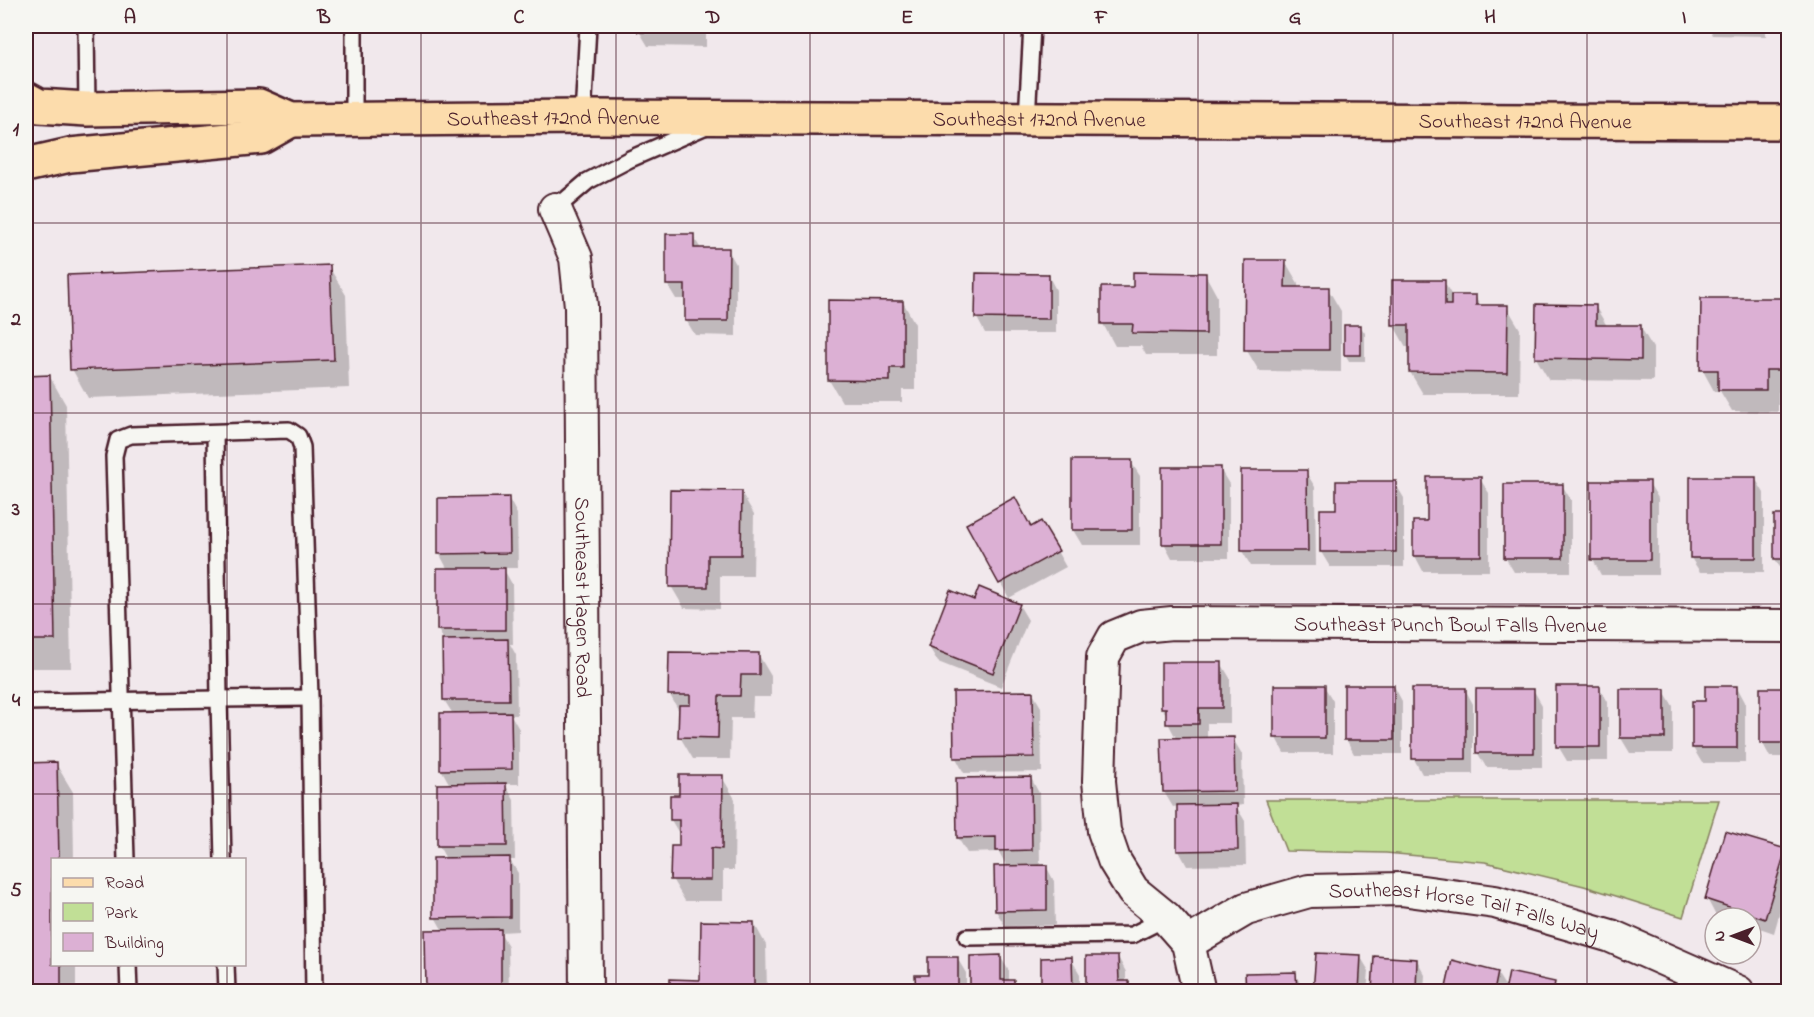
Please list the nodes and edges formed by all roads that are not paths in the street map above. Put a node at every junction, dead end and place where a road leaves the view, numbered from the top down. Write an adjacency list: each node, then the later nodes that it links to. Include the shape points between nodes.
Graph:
1 (86, 26): 6 (lane)
2 (354, 26): 11 (lane)
3 (588, 26): 7 (lane)
4 (1032, 26): 9 (lane)
5 (26, 99): 6 (main road, Southeast 172nd Avenue, via 39,105)
6 (87, 109): 10 (main road, Southeast 172nd Avenue, via 259,105)
7 (583, 117): 8 (main road, Southeast 172nd Avenue); 11 (main road, Southeast 172nd Avenue)
8 (727, 118): 9 (main road, Southeast 172nd Avenue); 14 (lane, via 588,181)
9 (1027, 119): 12 (main road, Southeast 172nd Avenue)
10 (291, 120): 11 (main road, Southeast 172nd Avenue); 13 (main road, Southeast 172nd Avenue, via 261,137 70,155)
11 (354, 120)
12 (1788, 122)
13 (26, 165)
14 (555, 209): 31 (street, Southeast Hagen Road, via 576,258 581,306)
15 (215, 433): 17 (lane, via 289,430 298,436 302,447); 18 (lane); 19 (lane, via 131,435 118,440 114,456)
16 (1788, 626): 23 (street, Southeast Punch Bowl Falls Avenue, via 1172,623 1141,626 1114,637 1103,657 1101,681 1099,781 1104,831 1114,860 1133,891)
17 (310, 698): 18 (lane); 30 (lane)
18 (219, 699): 19 (lane); 22 (lane)
19 (122, 701): 20 (lane); 21 (lane)
20 (26, 702)
21 (126, 858)
22 (223, 858)
23 (1166, 918): 24 (lane, via 1132,935); 25 (street)
24 (967, 937)
25 (1188, 943): 32 (street); 33 (street, Southeast Horse Tail Falls Way, via 1246,909 1309,891 1401,889 1495,902 1611,936)
26 (128, 966): 28 (lane)
27 (226, 966): 29 (lane)
28 (129, 992)
29 (227, 992)
30 (314, 992)
31 (586, 992)
32 (1199, 992)
33 (1738, 992)

